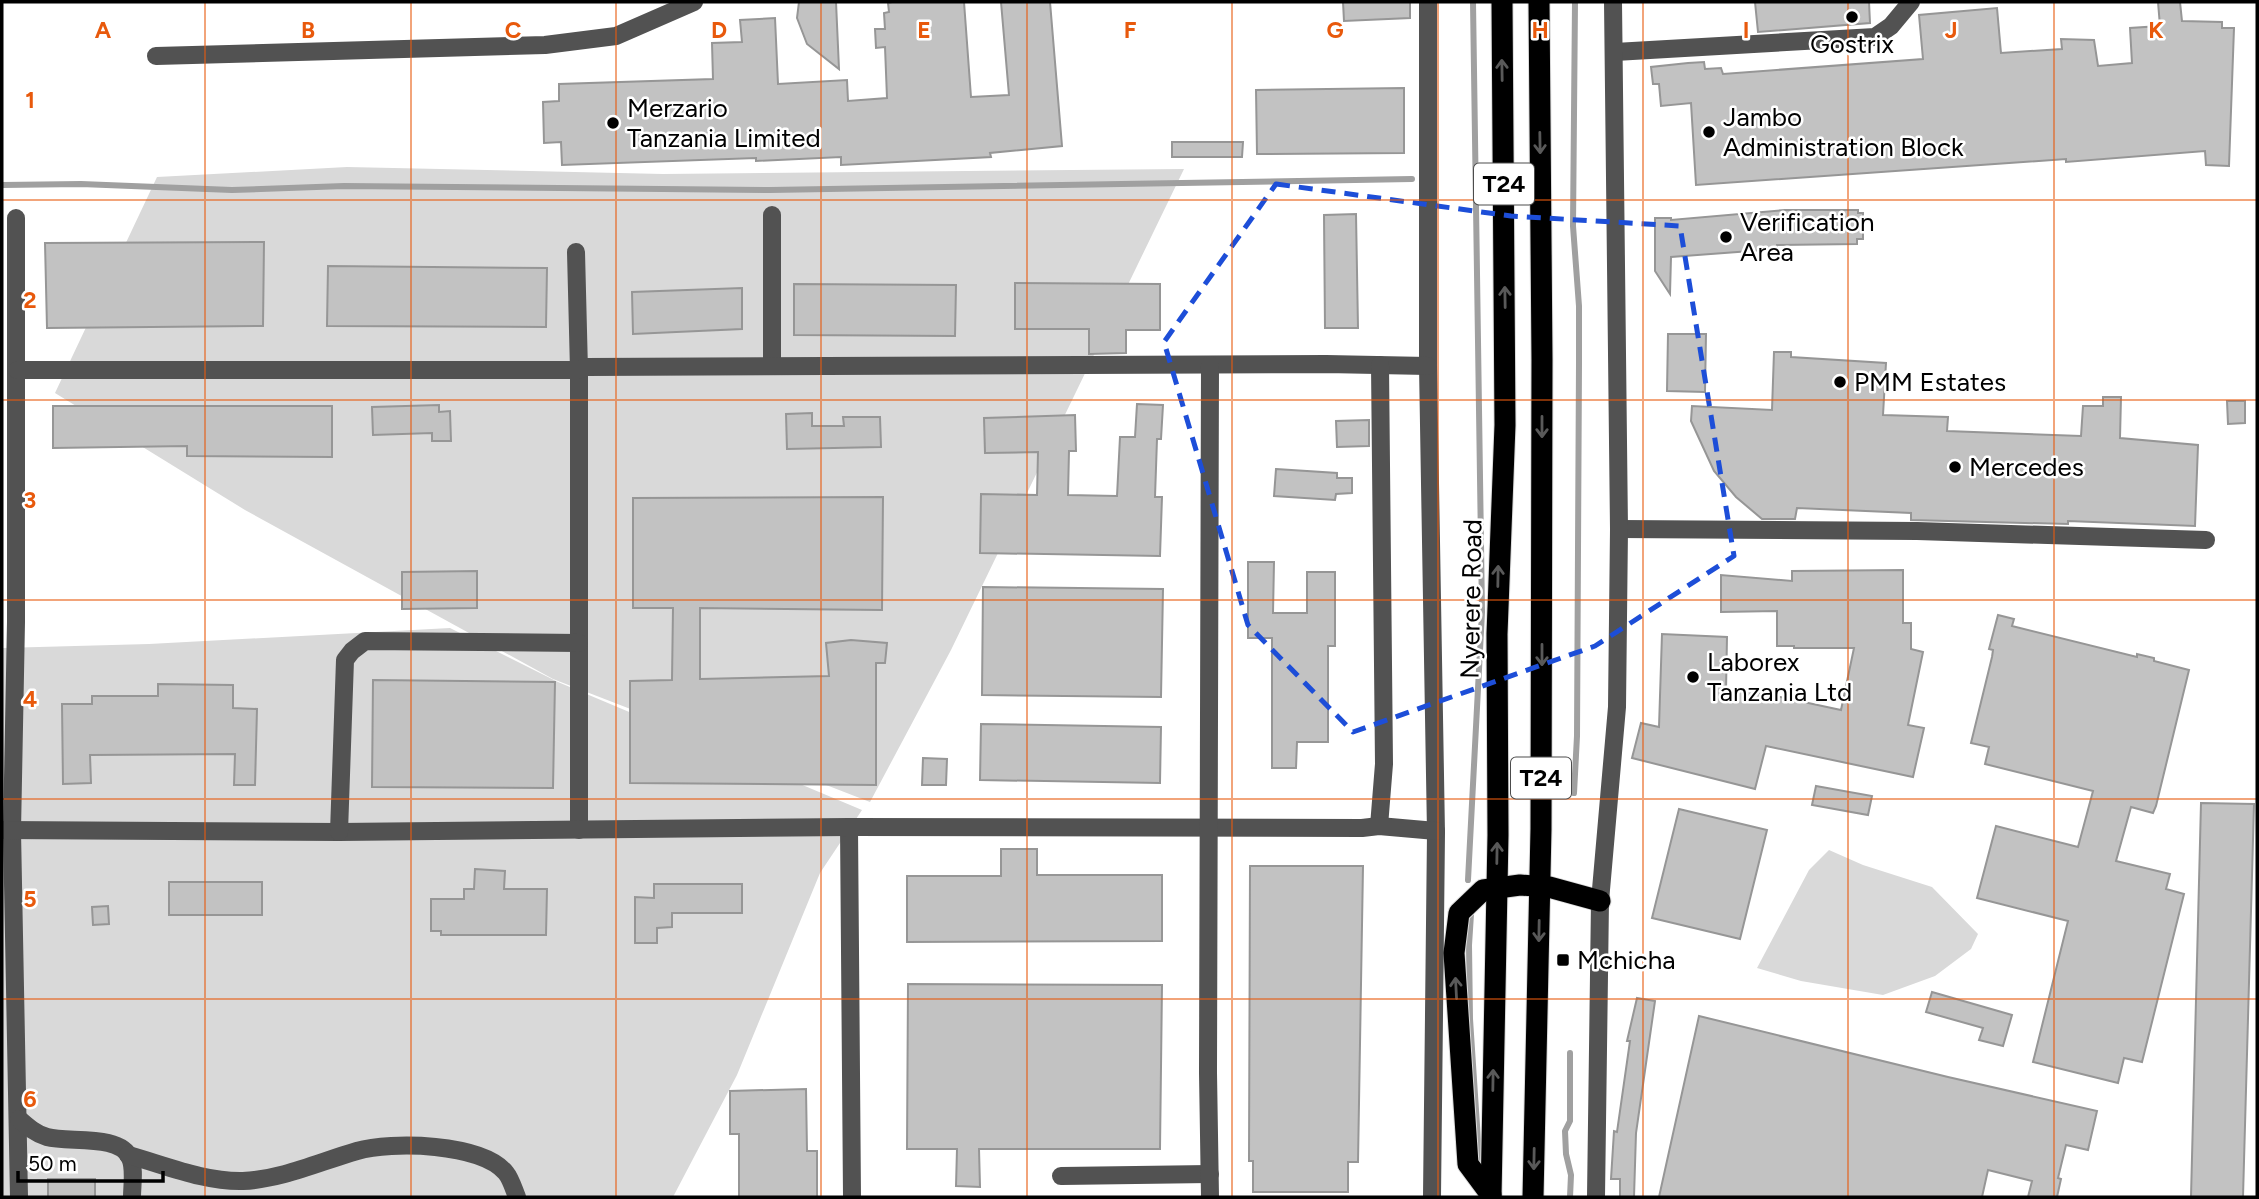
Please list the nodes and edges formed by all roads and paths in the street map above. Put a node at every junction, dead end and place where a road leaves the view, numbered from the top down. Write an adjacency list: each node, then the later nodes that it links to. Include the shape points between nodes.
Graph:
1 (694, 2): 8 (street, via 616,36 545,45)
2 (1428, 2): 15 (street)
3 (1502, 2): 29 (highway, Nyerere Road / T24, one-way to 3, via 1497,634 1505,402)
4 (1539, 2): 28 (highway, T24, one-way to 28)
5 (1613, 2): 7 (street)
6 (1911, 2): 7 (street, via 1875,37)
7 (1615, 52): 18 (street)
8 (156, 56)
9 (772, 215): 14 (street)
10 (16, 218): 16 (street)
11 (576, 252): 17 (street)
12 (1210, 365): 13 (street); 14 (street); 23 (street)
13 (1380, 365): 15 (street); 21 (street, via 1384,764)
14 (772, 366): 17 (street)
15 (1428, 366): 26 (street)
16 (18, 370): 17 (street); 24 (street)
17 (579, 370): 20 (street)
18 (1619, 529): 19 (street, via 1917,531); 30 (street, via 1617,707)
19 (2206, 540)
20 (579, 643): 25 (street); 27 (street, via 365,641 352,651 345,660)
21 (1379, 826): 23 (street); 26 (street)
22 (849, 827): 23 (street); 25 (street); 39 (street)
23 (1208, 827): 33 (street)
24 (7, 830): 27 (street); 31 (street)
25 (579, 830): 27 (street)
26 (1436, 831): 41 (street)
27 (339, 832)
28 (1540, 887): 29 (highway); 30 (highway); 42 (highway, T24, one-way to 42)
29 (1497, 888): 35 (highway, Nyerere Road / T24, one-way to 29); 35 (highway, one-way to 29, via 1468,1164 1454,953 1459,913 1483,890)
30 (1600, 901): 43 (street)
31 (19, 1119): 32 (street, via 47,1137 111,1144); 36 (street)
32 (128, 1155): 37 (street, via 132,1160); 38 (street, via 223,1181 245,1181 277,1177 358,1151 394,1145 430,1147 473,1153 495,1164 506,1173)
33 (1210, 1174): 34 (street); 40 (street)
34 (1061, 1176)
35 (1491, 1196)
36 (19, 1197)
37 (132, 1197)
38 (517, 1197)
39 (852, 1197)
40 (1210, 1197)
41 (1432, 1197)
42 (1533, 1197)
43 (1596, 1197)

